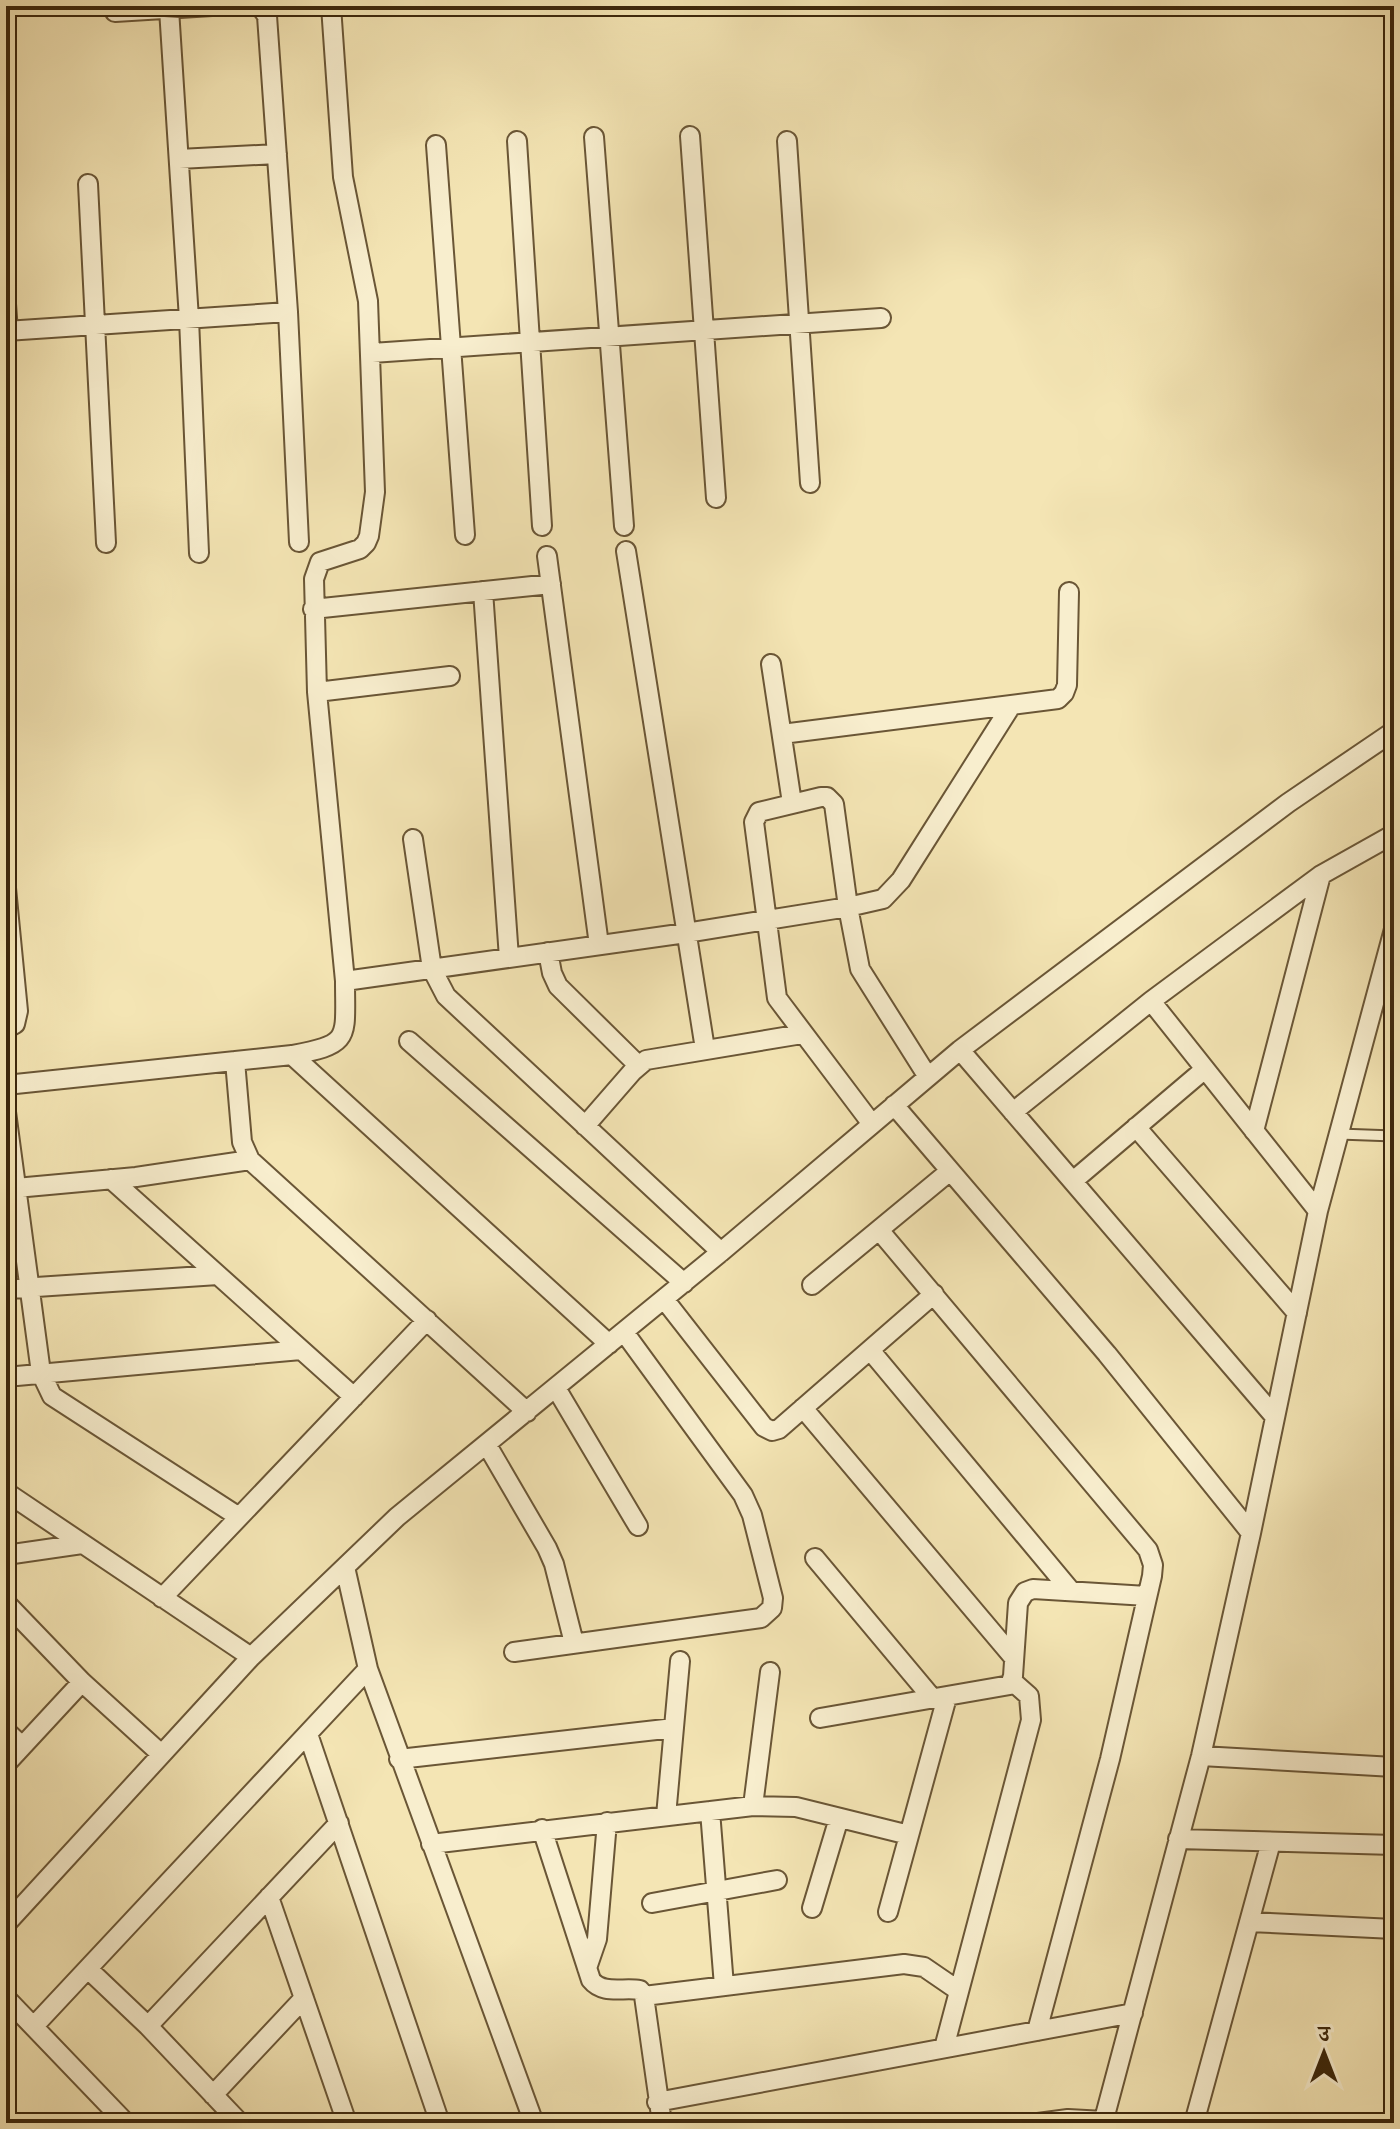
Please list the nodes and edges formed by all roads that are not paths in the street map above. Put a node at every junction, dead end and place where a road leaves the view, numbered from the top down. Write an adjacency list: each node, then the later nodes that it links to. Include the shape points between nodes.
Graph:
1 (212, 6): 4 (street)
2 (260, 6): 11 (street, via 267,16)
3 (331, 6): 25 (street, via 341,162 368,301)
4 (169, 9): 5 (street); 12 (street)
5 (115, 12)
6 (690, 136): 20 (street)
7 (594, 137): 22 (street)
8 (517, 141): 23 (street)
9 (787, 141): 18 (street)
10 (436, 145): 24 (street)
11 (277, 154): 12 (street); 15 (street)
12 (179, 159): 17 (street)
13 (88, 184): 19 (street)
14 (6, 304): 21 (street)
15 (288, 312): 17 (street); 31 (street)
16 (881, 318): 18 (street)
17 (189, 319): 19 (street); 34 (street)
18 (800, 324): 20 (street); 26 (street)
19 (96, 325): 21 (street); 32 (street)
20 (705, 330): 22 (street); 27 (street)
21 (7, 331)
22 (608, 337): 23 (street); 29 (street)
23 (530, 342): 24 (street); 28 (street)
24 (450, 348): 25 (street); 30 (street)
25 (372, 353): 39 (street, via 375,492 369,536 360,549 320,562)
26 (810, 483)
27 (716, 498)
28 (542, 526)
29 (624, 526)
30 (465, 535)
31 (299, 542)
32 (106, 543)
33 (626, 551): 55 (street)
34 (199, 553)
35 (547, 556): 36 (street)
36 (551, 584): 37 (street); 56 (street)
37 (483, 591): 39 (street); 58 (street)
38 (1069, 592): 43 (street, via 1064,693 1050,702)
39 (313, 609): 42 (street)
40 (771, 664): 45 (street)
41 (450, 676): 42 (street)
42 (317, 692): 60 (street)
43 (1011, 706): 45 (street); 51 (street, via 891,893)
44 (1394, 731): 66 (street, via 1288,803)
45 (782, 734): 46 (street)
46 (792, 803): 51 (street, via 827,797 834,804); 53 (street, via 759,812 754,822)
47 (1394, 834): 49 (street)
48 (413, 839): 59 (street)
49 (1321, 875): 61 (street); 79 (street)
50 (6, 888): 52 (street)
51 (848, 907): 53 (street); 71 (street, via 860,969)
52 (8, 921): 62 (street, via 18,1011 15,1024)
53 (766, 921): 55 (street); 63 (street, via 777,998)
54 (1394, 929): 80 (street)
55 (686, 933): 56 (street); 65 (street)
56 (599, 945): 57 (street)
57 (548, 952): 58 (street); 69 (street, via 558,986)
58 (509, 958): 59 (street)
59 (432, 969): 60 (street); 77 (street, via 457,1009)
60 (345, 981): 67 (street, via 345,1017 338,1042)
61 (1151, 1001): 70 (street); 75 (street)
62 (6, 1029)
63 (802, 1034): 65 (street); 76 (street)
64 (409, 1041): 91 (street)
65 (705, 1049): 69 (street)
66 (960, 1050): 71 (street); 75 (street)
67 (292, 1055): 68 (street); 99 (street)
68 (235, 1061): 72 (street); 82 (street, via 242,1142)
69 (638, 1065): 77 (street)
70 (1205, 1069): 78 (street); 79 (street)
71 (928, 1077): 73 (street)
72 (6, 1085)
73 (894, 1105): 76 (street); 83 (street)
74 (6, 1112): 86 (street)
75 (1013, 1112): 85 (street)
76 (872, 1124): 89 (street)
77 (585, 1126): 89 (street)
78 (1136, 1127): 85 (street); 97 (street)
79 (1254, 1131): 87 (street)
80 (1339, 1134): 81 (lane); 87 (street)
81 (1394, 1136)
82 (250, 1160): 84 (street); 98 (street)
83 (950, 1171): 88 (street); 113 (street)
84 (111, 1179): 86 (street); 90 (street)
85 (1073, 1181): 108 (street)
86 (16, 1188): 93 (street)
87 (1318, 1211): 97 (street)
88 (879, 1230): 92 (street); 95 (street)
89 (721, 1252): 91 (street)
90 (218, 1275): 93 (street); 100 (street)
91 (684, 1283): 96 (street)
92 (812, 1285)
93 (29, 1288): 94 (street); 102 (street)
94 (6, 1289)
95 (934, 1294): 101 (street); 119 (street, via 1148,1550 1153,1565)
96 (664, 1299): 99 (street); 106 (street, via 768,1430 779,1429)
97 (1297, 1313): 108 (street)
98 (427, 1320): 105 (street); 107 (street)
99 (616, 1338): 104 (street); 122 (street, via 743,1495 772,1608 761,1618)
100 (301, 1350): 102 (street); 105 (street)
101 (870, 1350): 106 (street); 118 (street)
102 (41, 1373): 103 (street); 111 (street, via 52,1396)
103 (6, 1377)
104 (556, 1388): 107 (street); 112 (street)
105 (354, 1397): 111 (street)
106 (803, 1408): 125 (street)
107 (527, 1412): 109 (street)
108 (1275, 1417): 113 (street)
109 (487, 1445): 117 (street, via 397,1517); 122 (street, via 547,1548)
110 (6, 1492): 114 (street)
111 (239, 1517): 120 (street)
112 (638, 1526)
113 (1251, 1533): 138 (street)
114 (82, 1544): 115 (street); 120 (street)
115 (6, 1555)
116 (815, 1558): 131 (street)
117 (345, 1567): 124 (street); 127 (street)
118 (1071, 1591): 119 (street); 125 (street, via 1033,1589 1020,1598)
119 (1147, 1596): 173 (street, via 1110,1759)
120 (162, 1598): 124 (street)
121 (6, 1603): 130 (street)
122 (574, 1643): 123 (street)
123 (514, 1652)
124 (251, 1657): 137 (street)
125 (1014, 1658): 129 (street)
126 (680, 1661): 133 (street)
127 (368, 1669): 135 (street); 139 (street)
128 (770, 1672): 142 (street)
129 (1012, 1681): 131 (street, via 1005,1687); 166 (street, via 1029,1696 1031,1720)
130 (82, 1682): 136 (street); 137 (street)
131 (940, 1698): 132 (street); 149 (street)
132 (820, 1718)
133 (674, 1728): 139 (street); 144 (street)
134 (6, 1731): 136 (street)
135 (308, 1734): 147 (street); 164 (street)
136 (22, 1746): 140 (street)
137 (160, 1753): 161 (street)
138 (1201, 1756): 141 (street); 150 (street)
139 (399, 1759): 152 (street)
140 (6, 1764)
141 (1394, 1767)
142 (753, 1806): 143 (street); 145 (street, via 796,1807)
143 (710, 1811): 144 (street); 155 (street)
144 (666, 1816): 146 (street)
145 (839, 1818): 149 (street); 158 (street)
146 (607, 1822): 148 (street); 163 (street, via 597,1939)
147 (339, 1823): 156 (street); 181 (street)
148 (542, 1829): 152 (street); 163 (street)
149 (909, 1835): 159 (street)
150 (1178, 1839): 151 (street); 170 (street)
151 (1271, 1842): 153 (street); 160 (street)
152 (431, 1844): 182 (street)
153 (1394, 1845)
154 (777, 1880): 155 (street)
155 (716, 1891): 157 (street); 165 (street)
156 (269, 1897): 169 (street); 172 (street)
157 (652, 1903)
158 (812, 1908)
159 (888, 1912)
160 (1249, 1922): 162 (street); 185 (street)
161 (6, 1924)
162 (1394, 1929)
163 (587, 1968): 167 (street, via 596,1986 640,1990)
164 (88, 1969): 171 (street); 172 (street)
165 (724, 1986): 166 (street, via 916,1964); 167 (street)
166 (959, 1991): 174 (street)
167 (644, 1996): 176 (street)
168 (6, 1998): 171 (street)
169 (304, 1998): 175 (street); 180 (street)
170 (1133, 2013): 173 (street); 177 (street)
171 (34, 2026): 178 (street)
172 (148, 2026): 175 (street)
173 (1037, 2031): 174 (street)
174 (944, 2048): 176 (street)
175 (213, 2095): 179 (street)
176 (657, 2102): 183 (street)
177 (1104, 2122): 184 (street)
178 (126, 2123)
179 (240, 2123)
180 (347, 2123)
181 (440, 2123)
182 (534, 2123)
183 (662, 2123)
184 (1038, 2123)
185 (1194, 2123)

